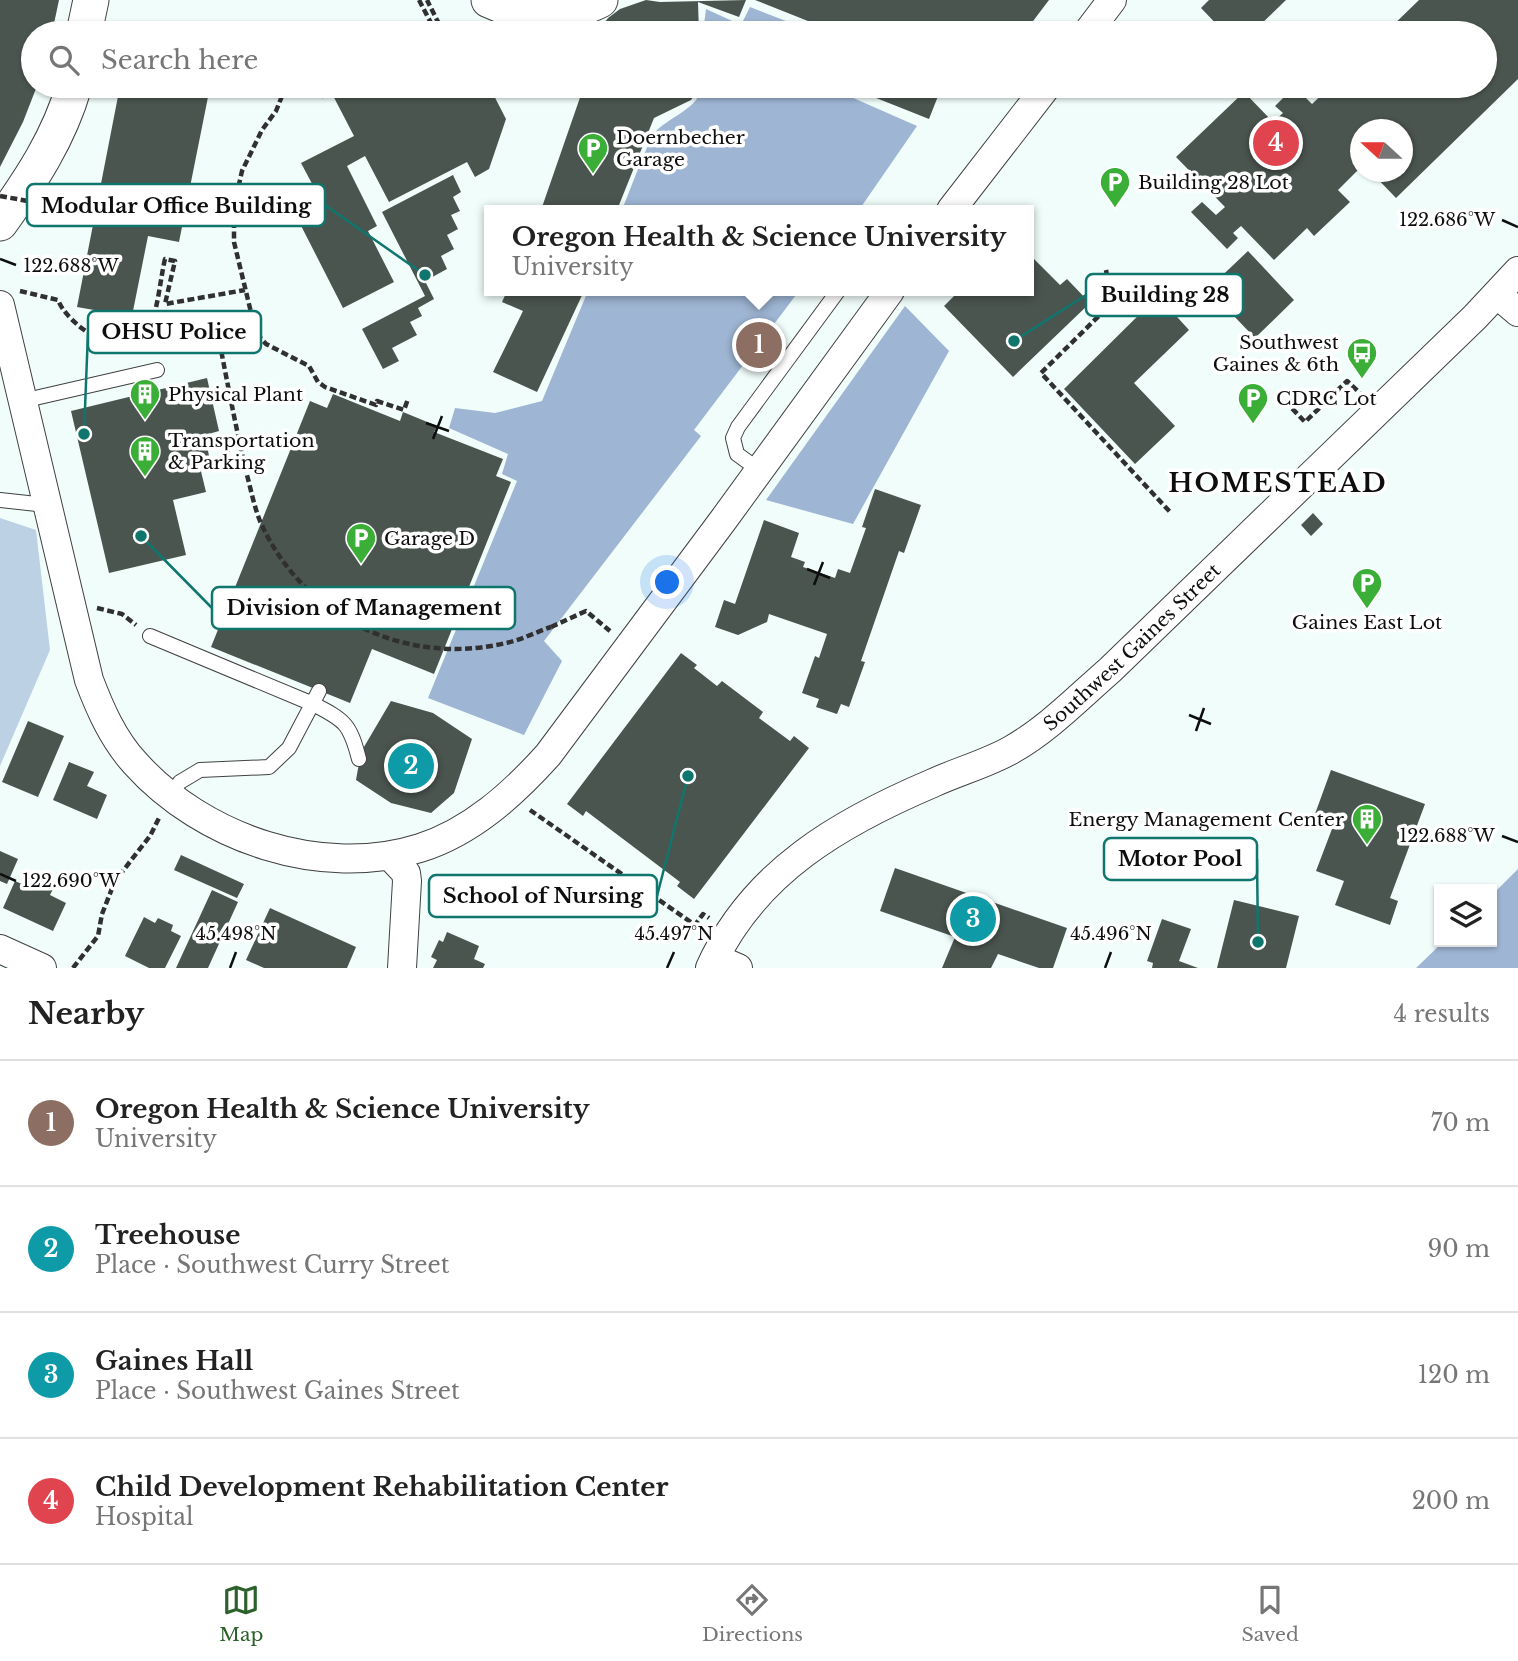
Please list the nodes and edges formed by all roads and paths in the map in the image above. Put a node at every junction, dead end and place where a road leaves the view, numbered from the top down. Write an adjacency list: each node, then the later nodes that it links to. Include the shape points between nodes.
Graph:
1 (91, 0): 7 (street)
2 (419, 0): 8 (path)
3 (428, 0): 9 (path)
4 (489, 0): 5 (street, via 539,13 567,12)
5 (600, 0)
6 (1112, 0): 10 (street)
7 (87, 21)
8 (430, 21)
9 (438, 21)
10 (1096, 21)
11 (70, 98): 17 (street, via 44,158)
12 (281, 98): 20 (path, via 237,187 232,225)
13 (1038, 98): 15 (street)
14 (0, 196): 16 (path, bridge)
15 (955, 205)
16 (95, 213)
17 (0, 223)
18 (1106, 270): 35 (path, via 1112,303 1041,373)
19 (1518, 271): 24 (street, Southwest Gaines Street)
20 (245, 290): 25 (path, via 165,303 174,261 165,259); 28 (path, via 256,333 266,344 309,366 322,385 404,410)
21 (834, 296): 32 (lane, via 733,438 737,454)
22 (886, 296): 32 (street)
23 (9, 298): 25 (path, via 58,299 68,318 85,332 117,344 138,343); 26 (street)
24 (1508, 303): 31 (street, Southwest Gaines Street)
25 (151, 325): 37 (path, bridge, via 221,350 260,520 285,563 333,610 385,639 444,649 508,643 586,611)
26 (6, 360): 29 (street)
27 (157, 370): 29 (lane)
28 (408, 399)
29 (22, 401): 34 (street)
30 (1285, 401): 31 (path, via 1305,422 1347,381)
31 (1379, 410): 44 (street, Southwest Gaines Street, via 1055,718 990,761 888,802 835,830 794,859)
32 (759, 470): 42 (street, via 548,755)
33 (0, 500): 34 (lane)
34 (46, 505): 36 (street)
35 (1171, 513)
36 (72, 611): 38 (path, via 101,608 122,614); 41 (street, via 89,680 107,721 133,762)
37 (610, 632)
38 (150, 636): 39 (lane)
39 (316, 697): 40 (lane, via 353,733); 41 (lane, via 289,748 269,767 201,770 180,782)
40 (359, 759)
41 (170, 796): 43 (street, via 210,821 275,848 333,858); 48 (path, via 150,836 116,881 98,936)
42 (499, 805): 43 (street, via 451,835); 44 (path, via 519,822 531,810 695,925 703,914)
43 (390, 856): 49 (street, via 406,873 407,881)
44 (729, 932): 46 (street, Southwest Gaines Street)
45 (0, 949): 47 (street)
46 (721, 965)
47 (42, 968)
48 (73, 968)
49 (402, 968)

